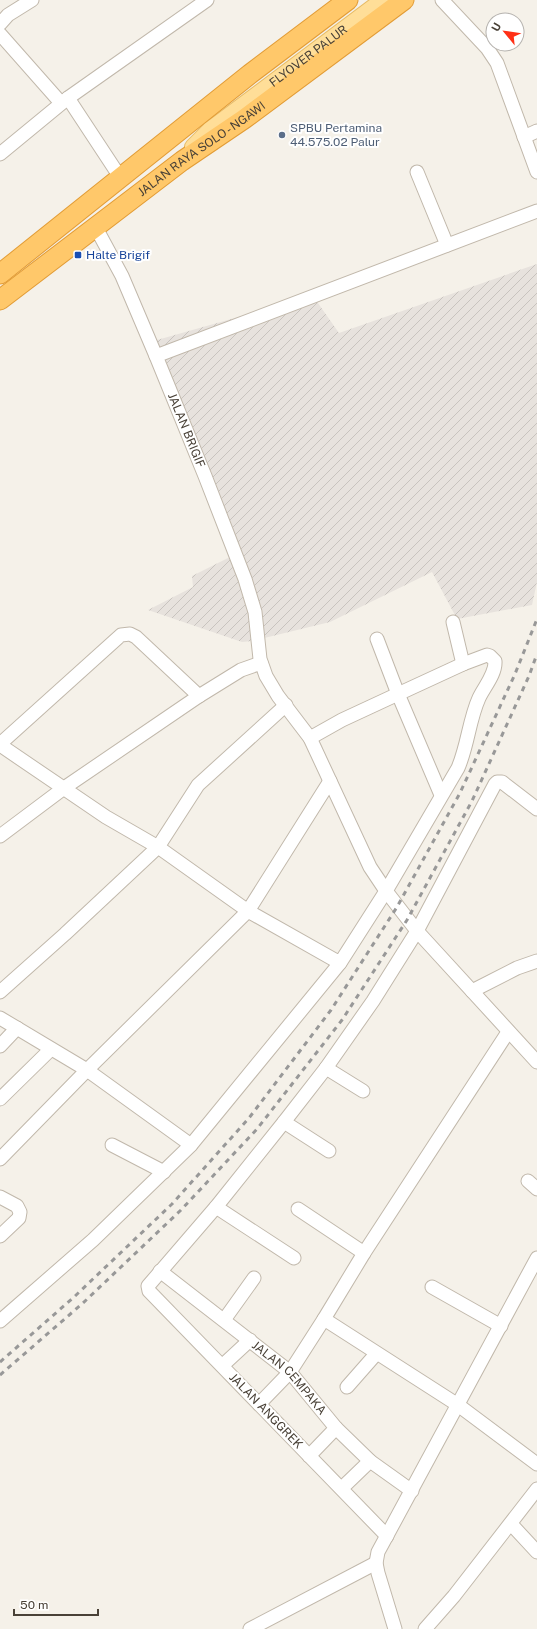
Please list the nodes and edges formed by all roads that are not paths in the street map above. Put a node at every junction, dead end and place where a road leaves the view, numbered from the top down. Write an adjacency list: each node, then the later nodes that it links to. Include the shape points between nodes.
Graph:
1 (32, 0): 8 (street, via 8,14)
2 (206, 0): 11 (street)
3 (348, 0): 14 (highway, JALAN RAYA SOLO - NGAWI)
4 (368, 0): 10 (main road, FLYOVER PALUR)
5 (383, 0): 10 (main road, FLYOVER PALUR)
6 (404, 0): 16 (highway, JALAN RAYA SOLO - NGAWI, via 244,119)
7 (442, 0): 13 (street, via 487,48 497,63)
8 (0, 24)
9 (0, 34): 11 (street)
10 (261, 85): 14 (main road, FLYOVER PALUR, via 185,134); 16 (main road, FLYOVER PALUR, via 194,145)
11 (65, 100): 15 (street); 19 (street)
12 (537, 131): 13 (street)
13 (524, 137): 18 (street)
14 (165, 140): 19 (highway, JALAN RAYA SOLO - NGAWI)
15 (0, 154)
16 (182, 161): 21 (highway, JALAN RAYA SOLO - NGAWI)
17 (417, 172): 22 (street)
18 (537, 172)
19 (120, 177): 23 (highway, JALAN RAYA SOLO - NGAWI)
20 (537, 211): 22 (street)
21 (95, 226): 24 (highway, JALAN RAYA SOLO - NGAWI); 25 (street, JALAN BRIGIF, via 122,276)
22 (446, 245): 25 (street)
23 (0, 274)
24 (0, 300)
25 (156, 356): 28 (street, JALAN BRIGIF, via 245,579 256,612)
26 (453, 622): 29 (street)
27 (377, 639): 30 (street)
28 (261, 661): 31 (street); 32 (street, JALAN BRIGIF, via 273,688)
29 (463, 664): 30 (street); 37 (street, via 487,655 493,658 495,666 476,706 462,759)
30 (398, 694): 33 (street); 37 (street)
31 (199, 696): 34 (street, via 136,637 126,634 120,636); 36 (street)
32 (286, 705): 33 (street, JALAN BRIGIF); 40 (street, via 198,785)
33 (310, 738): 35 (street, JALAN BRIGIF)
34 (0, 745): 36 (street)
35 (330, 781): 41 (street, JALAN BRIGIF, via 370,867); 42 (street)
36 (64, 788): 39 (street); 40 (street, via 106,817)
37 (441, 795): 41 (street)
38 (537, 809): 43 (street, via 502,782 495,784)
39 (0, 836)
40 (158, 847): 42 (street); 47 (street)
41 (386, 891): 43 (street, JALAN BRIGIF); 45 (street)
42 (248, 911): 45 (street); 55 (street)
43 (417, 931): 46 (street, JALAN BRIGIF); 54 (street, via 373,1001)
44 (537, 961): 46 (street, via 517,968)
45 (340, 963): 60 (street)
46 (472, 991): 50 (street, JALAN BRIGIF)
47 (0, 992)
48 (0, 1018): 49 (street)
49 (17, 1028): 51 (street); 52 (street)
50 (508, 1032): 53 (street, JALAN BRIGIF); 68 (street)
51 (0, 1046)
52 (51, 1048): 55 (street); 57 (street)
53 (537, 1062)
54 (326, 1068): 56 (street); 58 (street)
55 (87, 1070): 60 (street); 62 (street)
56 (363, 1091)
57 (0, 1099)
58 (284, 1122): 61 (street); 65 (street)
59 (112, 1145): 63 (street)
60 (191, 1145): 63 (street)
61 (328, 1152)
62 (0, 1159)
63 (164, 1172): 76 (street, via 93,1240)
64 (0, 1197): 67 (street, via 17,1206 20,1212 19,1218)
65 (216, 1207): 69 (street); 71 (street)
66 (298, 1209): 68 (street)
67 (0, 1236)
68 (364, 1253): 74 (street)
69 (294, 1258)
70 (537, 1258): 77 (street)
71 (160, 1271): 75 (street, JALAN CEMPAKA); 80 (street, JALAN ANGGREK, via 148,1286 149,1291)
72 (254, 1278): 75 (street)
73 (432, 1287): 77 (street)
74 (324, 1319): 79 (street); 81 (street)
75 (224, 1320): 78 (street, JALAN CEMPAKA)
76 (0, 1321)
77 (501, 1326): 84 (street)
78 (250, 1340): 80 (street); 81 (street, JALAN CEMPAKA)
79 (376, 1354): 82 (street); 84 (street)
80 (223, 1365): 83 (street, JALAN ANGGREK)
81 (290, 1372): 83 (street); 85 (street, JALAN CEMPAKA)
82 (347, 1387)
83 (259, 1404): 86 (street, JALAN ANGGREK)
84 (458, 1405): 88 (street); 91 (street)
85 (336, 1428): 86 (street); 87 (street, JALAN CEMPAKA)
86 (309, 1456): 89 (street, JALAN ANGGREK)
87 (370, 1461): 89 (street); 91 (street, JALAN CEMPAKA)
88 (537, 1464)
89 (342, 1488): 93 (street, JALAN ANGGREK)
90 (537, 1489): 92 (street)
91 (412, 1491): 93 (street)
92 (511, 1524): 94 (street); 98 (street)
93 (387, 1536): 95 (street, via 378,1552)
94 (537, 1552)
95 (376, 1563): 96 (street); 97 (street)
96 (250, 1629)
97 (395, 1629)
98 (425, 1629)

